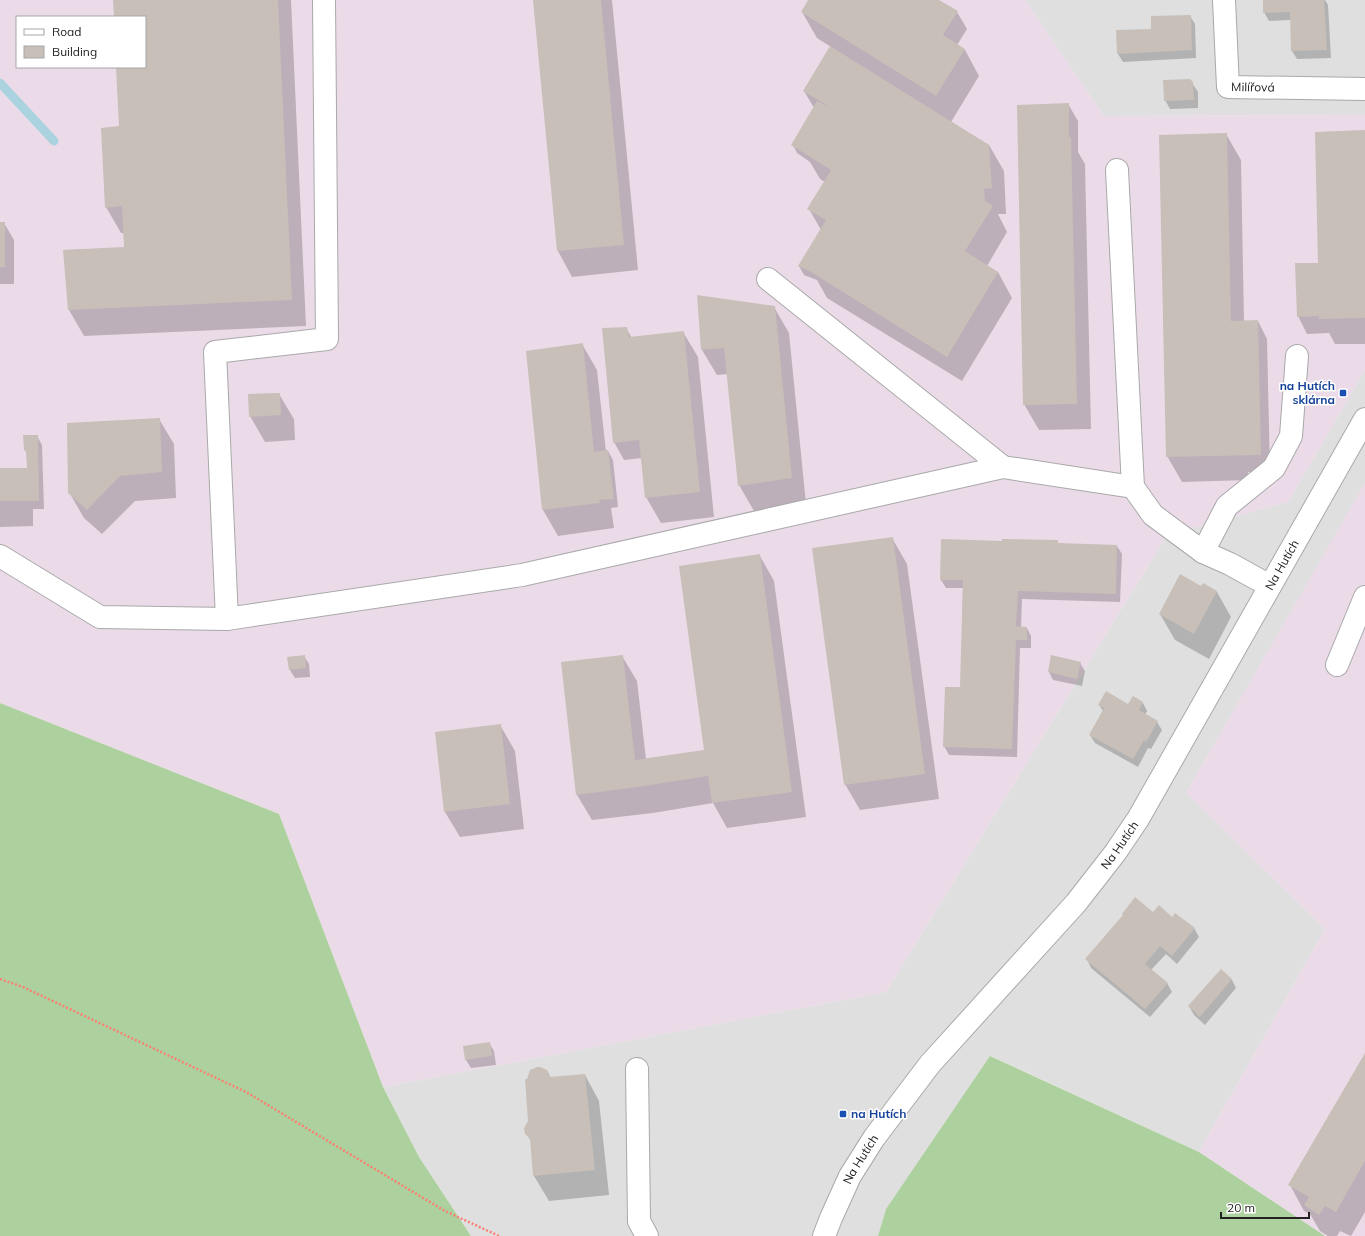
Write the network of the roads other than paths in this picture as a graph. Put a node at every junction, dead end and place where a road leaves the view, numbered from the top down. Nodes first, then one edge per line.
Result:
1 (324, 0) edge
2 (1224, 0) edge
3 (1365, 89) edge
4 (1117, 170) dead end
5 (768, 279) dead end
6 (1297, 356) dead end
7 (1365, 418) edge
8 (1003, 467) junction
9 (1133, 487) junction
10 (1203, 552) junction
11 (0, 556) edge
12 (1270, 586) junction
13 (1365, 597) edge
14 (227, 619) junction
15 (1337, 665) dead end
16 (637, 1069) dead end
17 (648, 1236) edge
18 (824, 1236) edge

1 - 14 street
2 - 3 street, Milířová
4 - 9 street
5 - 8 street
6 - 10 street
7 - 12 street, Na Hutích
8 - 9 street
8 - 14 street
9 - 10 street
10 - 12 street
11 - 14 street
12 - 18 street, Na Hutích
13 - 15 street
16 - 17 street

